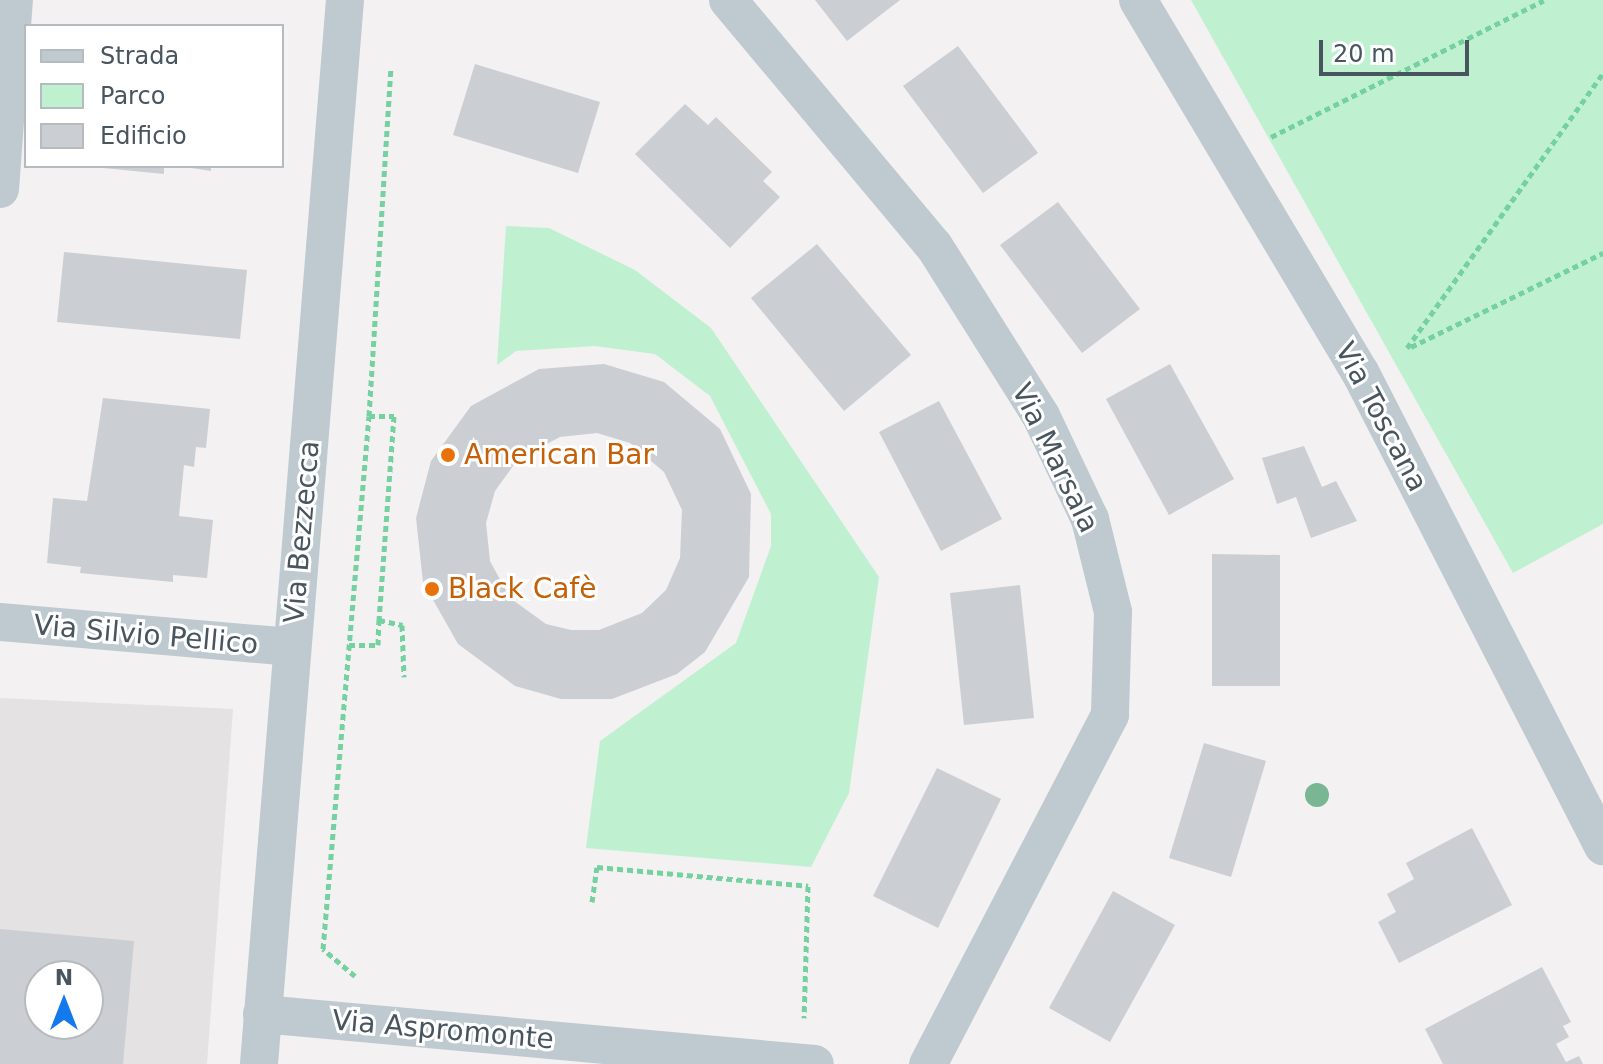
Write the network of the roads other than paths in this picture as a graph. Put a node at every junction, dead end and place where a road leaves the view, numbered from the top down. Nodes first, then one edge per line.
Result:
1 (14, 0) edge
2 (345, 0) edge
3 (728, 0) edge
4 (1138, 0) edge
5 (0, 189) edge
6 (0, 622) edge
7 (292, 647) junction
8 (1603, 846) edge
9 (262, 1014) junction
10 (259, 1064) edge
11 (815, 1064) edge
12 (928, 1064) edge

1 - 5 street
2 - 7 street, Via Bezzecca
3 - 12 street, Via Marsala
4 - 8 street, Via Toscana
6 - 7 street, Via Silvio Pellico
7 - 9 street, Via Bezzecca
9 - 10 street, Via Bezzecca
9 - 11 street, Via Aspromonte

